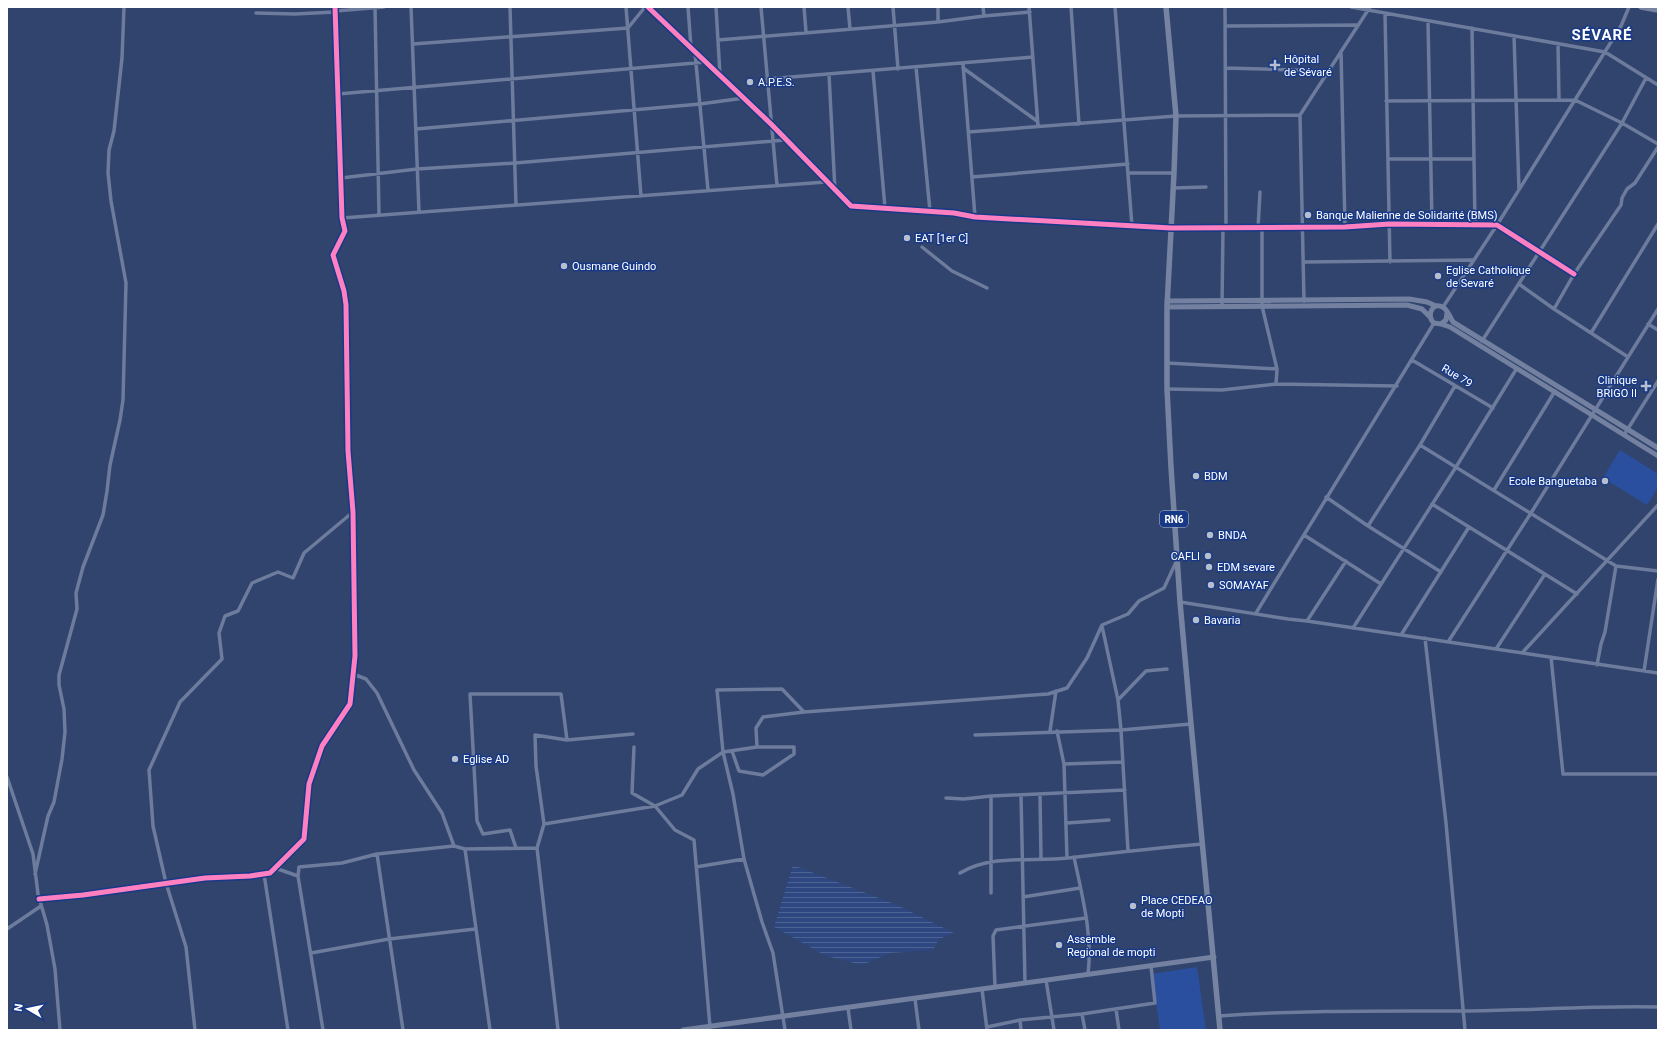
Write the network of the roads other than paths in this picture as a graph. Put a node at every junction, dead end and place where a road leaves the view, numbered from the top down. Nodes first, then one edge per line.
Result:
1 (124, 7) edge
2 (375, 7) edge
3 (384, 7) edge
4 (411, 7) edge
5 (510, 7) edge
6 (626, 7) edge
7 (647, 7) edge
8 (688, 7) edge
9 (716, 7) edge
10 (761, 7) edge
11 (804, 7) edge
12 (848, 7) edge
13 (893, 7) edge
14 (938, 7) edge
15 (983, 7) edge
16 (1029, 7) edge
17 (1071, 7) edge
18 (1115, 7) edge
19 (1166, 7) edge
20 (1225, 7) edge
21 (1351, 7) edge
22 (1629, 7) edge
23 (1641, 7) edge
24 (1369, 8) edge
25 (335, 10) edge
26 (1658, 10) edge
27 (1030, 12) junction
28 (256, 13) dead end
29 (1385, 13) junction
30 (984, 16) junction
31 (1428, 21) junction
32 (938, 22) junction
33 (1357, 25) junction
34 (894, 26) junction
35 (1225, 26) junction
36 (628, 28) junction
37 (1472, 28) junction
38 (850, 29) junction
39 (806, 32) junction
40 (763, 36) junction
41 (1514, 36) junction
42 (510, 37) junction
43 (718, 40) junction
44 (413, 44) junction
45 (1558, 44) junction
46 (691, 48) junction
47 (1341, 51) junction
48 (1605, 52) junction
49 (695, 53) junction
50 (1033, 57) junction
51 (706, 62) junction
52 (696, 63) junction
53 (963, 66) junction
54 (916, 68) junction
55 (1225, 68) junction
56 (631, 69) junction
57 (898, 69) junction
58 (873, 71) junction
59 (1328, 71) junction
60 (720, 74) junction
61 (829, 74) junction
62 (1646, 78) junction
63 (512, 79) junction
64 (767, 79) junction
65 (1658, 85) edge
66 (414, 87) junction
67 (376, 90) junction
68 (338, 94) junction
69 (744, 98) junction
70 (1473, 100) junction
71 (1516, 100) junction
72 (1559, 100) junction
73 (1575, 100) junction
74 (1386, 101) junction
75 (1429, 101) junction
76 (700, 104) junction
77 (634, 110) junction
78 (1300, 115) junction
79 (1176, 116) junction
80 (1225, 116) junction
81 (1124, 119) junction
82 (514, 120) junction
83 (1037, 121) junction
84 (1622, 123) junction
85 (771, 124) junction
86 (1079, 124) junction
87 (1038, 126) junction
88 (416, 129) junction
89 (968, 132) junction
90 (785, 140) junction
91 (773, 141) junction
92 (1658, 146) edge
93 (704, 147) junction
94 (638, 151) junction
95 (1474, 158) junction
96 (1388, 159) junction
97 (1430, 159) junction
98 (515, 163) junction
99 (1128, 164) junction
100 (417, 169) junction
101 (377, 173) junction
102 (1128, 173) junction
103 (1174, 173) junction
104 (972, 177) junction
105 (341, 178) junction
106 (826, 182) junction
107 (776, 185) junction
108 (1206, 186) dead end
109 (1174, 188) junction
110 (708, 190) junction
111 (1519, 190) junction
112 (835, 191) junction
113 (1260, 192) dead end
114 (641, 196) junction
115 (516, 205) junction
116 (884, 208) junction
117 (930, 211) junction
118 (419, 212) junction
119 (379, 215) junction
120 (975, 217) junction
121 (342, 218) junction
122 (1389, 224) junction
123 (1432, 224) junction
124 (1658, 224) edge
125 (1475, 225) junction
126 (1497, 225) junction
127 (1132, 226) junction
128 (1304, 227) junction
129 (1344, 227) junction
130 (1171, 228) junction
131 (1224, 228) junction
132 (1260, 228) junction
133 (1656, 230) edge
134 (922, 247) dead end
135 (1539, 252) junction
136 (1473, 260) junction
137 (1304, 262) junction
138 (1390, 262) junction
139 (1574, 274) junction
140 (1519, 284) junction
141 (987, 288) dead end
142 (1222, 303) junction
143 (1262, 303) junction
144 (1304, 303) junction
145 (1167, 304) junction
146 (1436, 306) junction
147 (1443, 307) junction
148 (1658, 309) edge
149 (1554, 310) junction
150 (1447, 313) junction
151 (1430, 317) junction
152 (1434, 323) junction
153 (1441, 324) junction
154 (1648, 324) junction
155 (1658, 330) edge
156 (1591, 333) junction
157 (1481, 343) junction
158 (1628, 356) junction
159 (1412, 360) junction
160 (1167, 363) junction
161 (1520, 364) junction
162 (1276, 369) junction
163 (1516, 369) junction
164 (1658, 381) edge
165 (1276, 384) junction
166 (1397, 386) junction
167 (1455, 386) junction
168 (1558, 387) junction
169 (1167, 389) junction
170 (1554, 392) junction
171 (1493, 408) junction
172 (1595, 410) junction
173 (1592, 415) junction
174 (1628, 429) junction
175 (1624, 435) junction
176 (1420, 445) junction
177 (1658, 448) edge
178 (1657, 454) edge
179 (1456, 467) junction
180 (1494, 490) junction
181 (1326, 497) junction
182 (1432, 504) junction
183 (1658, 505) edge
184 (353, 512) junction
185 (1531, 513) junction
186 (1368, 526) junction
187 (1469, 527) junction
188 (1304, 535) junction
189 (1404, 549) junction
190 (1507, 550) junction
191 (1177, 559) junction
192 (1346, 561) junction
193 (1608, 561) junction
194 (1616, 566) junction
195 (1658, 571) edge
196 (1441, 572) junction
197 (1545, 574) junction
198 (1658, 579) edge
199 (1381, 584) junction
200 (1577, 594) junction
201 (1180, 602) junction
202 (1256, 613) junction
203 (1307, 621) junction
204 (1102, 625) junction
205 (1353, 628) junction
206 (1401, 635) junction
207 (1425, 638) junction
208 (1448, 642) junction
209 (1496, 649) junction
210 (1522, 653) junction
211 (1550, 657) junction
212 (1597, 665) junction
213 (1167, 669) dead end
214 (1644, 671) junction
215 (1658, 673) edge
216 (353, 674) junction
217 (1056, 691) junction
218 (1118, 700) junction
219 (804, 712) junction
220 (1191, 724) junction
221 (1121, 730) junction
222 (1057, 731) junction
223 (1050, 732) junction
224 (633, 734) dead end
225 (975, 735) dead end
226 (567, 740) junction
227 (757, 746) junction
228 (634, 747) dead end
229 (732, 751) junction
230 (723, 752) junction
231 (1123, 762) junction
232 (1064, 764) junction
233 (1658, 774) edge
234 (7, 777) edge
235 (1125, 790) junction
236 (1065, 794) junction
237 (1021, 795) junction
238 (1040, 795) junction
239 (990, 796) junction
240 (946, 798) dead end
241 (655, 806) junction
242 (1109, 820) dead end
243 (1067, 823) junction
244 (544, 824) junction
245 (1202, 844) junction
246 (454, 846) junction
247 (516, 848) junction
248 (537, 848) junction
249 (465, 849) junction
250 (1128, 851) junction
251 (377, 854) junction
252 (1074, 857) junction
253 (1067, 858) junction
254 (744, 859) junction
255 (1041, 859) junction
256 (1022, 860) junction
257 (991, 863) junction
258 (696, 867) junction
259 (275, 868) junction
260 (960, 873) dead end
261 (35, 874) junction
262 (264, 874) junction
263 (298, 876) junction
264 (166, 883) junction
265 (1080, 888) junction
266 (991, 893) dead end
267 (1023, 897) junction
268 (39, 899) junction
269 (41, 906) junction
270 (1086, 918) junction
271 (1023, 926) junction
272 (7, 929) edge
273 (475, 929) junction
274 (389, 939) junction
275 (311, 953) junction
276 (1214, 957) junction
277 (1151, 966) junction
278 (1088, 974) junction
279 (1046, 980) junction
280 (1025, 983) junction
281 (995, 987) junction
282 (982, 989) junction
283 (915, 999) junction
284 (1658, 1007) edge
285 (848, 1008) junction
286 (1116, 1009) junction
287 (1463, 1011) junction
288 (1082, 1014) junction
289 (1219, 1016) junction
290 (783, 1017) junction
291 (1052, 1017) junction
292 (1020, 1020) junction
293 (710, 1027) junction
294 (718, 1028) edge
295 (987, 1028) edge
296 (60, 1030) edge
297 (195, 1030) edge
298 (288, 1030) edge
299 (323, 1030) edge
300 (403, 1030) edge
301 (490, 1030) edge
302 (558, 1030) edge
303 (683, 1030) edge
304 (785, 1030) edge
305 (851, 1030) edge
306 (919, 1030) edge
307 (1021, 1030) edge
308 (1054, 1030) edge
309 (1085, 1030) edge
310 (1119, 1030) edge
311 (1220, 1030) edge
312 (1465, 1030) edge

1 - 261 street
2 - 3 street
2 - 25 street
2 - 67 street
4 - 44 street
5 - 42 street
6 - 36 street
7 - 36 street
7 - 46 street
8 - 46 street
9 - 43 street
10 - 40 street
11 - 39 street
12 - 38 street
13 - 34 street
14 - 32 street
15 - 30 street
16 - 27 street
17 - 86 street
18 - 81 street
19 - 79 main road, RN6
20 - 35 street
21 - 24 street
22 - 48 street
23 - 26 main road
24 - 29 street
24 - 33 street
25 - 28 street
25 - 68 street
27 - 30 street
27 - 50 street
29 - 31 street
29 - 74 street
30 - 32 street
31 - 37 street
31 - 75 street
32 - 34 street
33 - 35 street
33 - 47 street
34 - 38 street
34 - 57 street
35 - 55 street
36 - 42 street
36 - 56 street
37 - 41 street
37 - 70 street
38 - 39 street
39 - 40 street
40 - 43 street
40 - 64 street
41 - 45 street
41 - 71 street
42 - 44 street
42 - 63 street
43 - 60 street
44 - 66 street
45 - 48 street
45 - 72 street
46 - 49 street
47 - 59 street
47 - 129 street
48 - 62 street
48 - 73 street
49 - 51 street
49 - 52 street
50 - 53 street
50 - 83 street
51 - 52 street
51 - 60 street
52 - 56 street
52 - 76 street
53 - 54 street
53 - 83 street
53 - 89 street
54 - 57 street
54 - 117 street
55 - 59 street
55 - 80 street
56 - 63 street
56 - 77 street
57 - 58 street
58 - 61 street
58 - 116 street
59 - 78 street
60 - 69 street
61 - 64 street
61 - 112 street
62 - 65 street
62 - 84 street
63 - 66 street
63 - 82 street
64 - 85 street
66 - 67 street
66 - 88 street
67 - 68 street
67 - 101 street
68 - 105 street
69 - 76 street
69 - 85 street
70 - 71 street
70 - 75 street
70 - 95 street
71 - 72 street
71 - 111 street
72 - 73 street
73 - 84 street
73 - 111 street
74 - 75 street
74 - 96 street
75 - 97 street
76 - 77 street
76 - 93 street
77 - 82 street
77 - 94 street
78 - 80 street
78 - 128 street
79 - 80 street
79 - 81 street
79 - 103 main road, RN6
80 - 131 street
81 - 86 street
81 - 99 street
82 - 88 street
82 - 98 street
83 - 87 street
84 - 92 street
84 - 135 street
85 - 90 street
85 - 91 street
86 - 87 street
87 - 89 street
88 - 100 street
89 - 104 street
90 - 91 street
90 - 106 street
91 - 93 street
91 - 107 street
92 - 139 street
93 - 94 street
93 - 110 street
94 - 98 street
94 - 114 street
95 - 97 street
95 - 125 street
96 - 97 street
96 - 122 street
97 - 123 street
98 - 100 street
98 - 115 street
99 - 102 street
99 - 104 street
100 - 101 street
100 - 118 street
101 - 105 street
101 - 119 street
102 - 103 street
102 - 127 street
103 - 109 main road, RN6
104 - 120 street
105 - 121 street
106 - 107 street
106 - 112 street
107 - 110 street
108 - 109 street
109 - 130 main road, RN6
110 - 114 street
111 - 126 street
112 - 116 street
113 - 132 street
114 - 115 street
115 - 118 street
116 - 117 street
117 - 120 street
118 - 119 street
119 - 121 street
120 - 127 street
121 - 184 street
122 - 123 street
122 - 129 street
122 - 138 street
123 - 125 street
124 - 133 street
125 - 126 street
126 - 135 street
126 - 136 street
127 - 130 street
128 - 129 street
128 - 132 street
128 - 137 street
130 - 131 street
130 - 145 main road, RN6
131 - 132 street
131 - 142 street
132 - 143 street
133 - 156 street
134 - 141 street
135 - 139 street
135 - 140 street
136 - 138 street
136 - 147 street
137 - 138 street
137 - 144 street
139 - 149 street
140 - 149 street
140 - 157 street
142 - 143 street
142 - 145 street
143 - 144 street
143 - 162 street
144 - 146 street
144 - 151 street
145 - 160 main road, RN6
146 - 147 street
146 - 151 street
147 - 150 street
148 - 154 street
149 - 156 street
150 - 153 street
150 - 157 street
151 - 152 street
152 - 153 street
152 - 159 street
153 - 157 street
154 - 155 street
154 - 158 street
156 - 158 street
157 - 161 street
157 - 163 street
158 - 172 street
159 - 166 street
159 - 167 street, Rue 79
160 - 162 street
160 - 169 main road, RN6
161 - 163 street
161 - 168 street
162 - 165 street
163 - 170 street
163 - 171 street
164 - 174 street
165 - 166 street
165 - 169 street
166 - 181 street
167 - 171 street, Rue 79
167 - 176 street
168 - 170 street
168 - 172 street
169 - 191 main road, RN6
170 - 173 street
170 - 180 street
171 - 179 street
172 - 173 street
172 - 174 street
173 - 175 street
173 - 185 street
174 - 175 street
174 - 177 street
175 - 178 street
176 - 179 street
176 - 186 street
179 - 180 street
179 - 182 street
180 - 185 street
181 - 186 street
181 - 188 street
182 - 187 street
182 - 189 street
183 - 193 street
184 - 216 street
184 - 264 street
185 - 190 street
185 - 193 street
186 - 189 street
187 - 190 street
187 - 196 street
188 - 192 street
188 - 202 street
189 - 196 street
189 - 199 street
190 - 197 street
190 - 208 street
191 - 201 main road, RN6
191 - 204 street
192 - 199 street
192 - 203 street
193 - 194 street
193 - 200 street
194 - 195 street
194 - 212 street
196 - 206 street
197 - 200 street
197 - 209 street
198 - 214 street
199 - 205 street
200 - 210 street
201 - 202 street
201 - 220 main road, RN6
202 - 203 street
203 - 205 street
204 - 217 street
204 - 218 street
205 - 206 street
206 - 207 street
207 - 208 street
207 - 287 street
208 - 209 street
209 - 210 street
210 - 211 street
211 - 212 street
211 - 233 street
212 - 214 street
213 - 218 street
214 - 215 street
216 - 246 street
216 - 259 street
217 - 219 street
217 - 223 street
218 - 221 street
219 - 227 street
219 - 230 street
220 - 221 street
220 - 245 main road, RN6
221 - 222 street
221 - 231 street
222 - 223 street
222 - 232 street
223 - 225 street
224 - 226 street
226 - 244 street
226 - 247 street
227 - 229 street
227 - 229 street
228 - 241 street
229 - 230 street
230 - 241 street
230 - 254 street
231 - 232 street
231 - 235 street
232 - 236 street
234 - 261 street
235 - 236 street
235 - 250 street
236 - 238 street
236 - 243 street
237 - 238 street
237 - 239 street
237 - 256 street
238 - 255 street
239 - 240 street
239 - 257 street
241 - 244 street
241 - 258 street
242 - 243 street
243 - 253 street
244 - 248 street
245 - 250 street
245 - 276 main road, RN6
246 - 249 street
246 - 251 street
247 - 248 street
247 - 249 street
248 - 302 street
249 - 273 street
250 - 252 street
251 - 263 street
251 - 274 street
252 - 253 street
252 - 265 street
253 - 255 street
254 - 258 street
254 - 290 street
255 - 256 street
256 - 257 street
256 - 267 street
257 - 260 street
257 - 266 street
258 - 293 street
259 - 262 street
259 - 263 street
261 - 268 street
262 - 264 street
262 - 298 street
263 - 275 street
264 - 268 street
264 - 297 street
265 - 267 street
265 - 270 street
267 - 271 street
268 - 269 street
269 - 272 street
269 - 296 street
270 - 271 street
270 - 278 street
271 - 280 street
271 - 281 street
273 - 274 street
273 - 301 street
274 - 275 street
274 - 300 street
275 - 299 street
276 - 277 street
276 - 289 main road, RN6
277 - 278 street
277 - 286 street
278 - 279 street
279 - 280 street
279 - 291 street
280 - 281 street
281 - 282 street
282 - 283 street
282 - 295 street
283 - 285 street
283 - 306 street
284 - 287 street
285 - 290 street
285 - 305 street
286 - 288 street
286 - 310 street
287 - 289 street
287 - 312 street
288 - 291 street
288 - 309 street
289 - 311 main road, RN6
290 - 294 street
290 - 304 street
291 - 292 street
291 - 308 street
292 - 295 street
292 - 307 street
293 - 294 street
293 - 303 street

